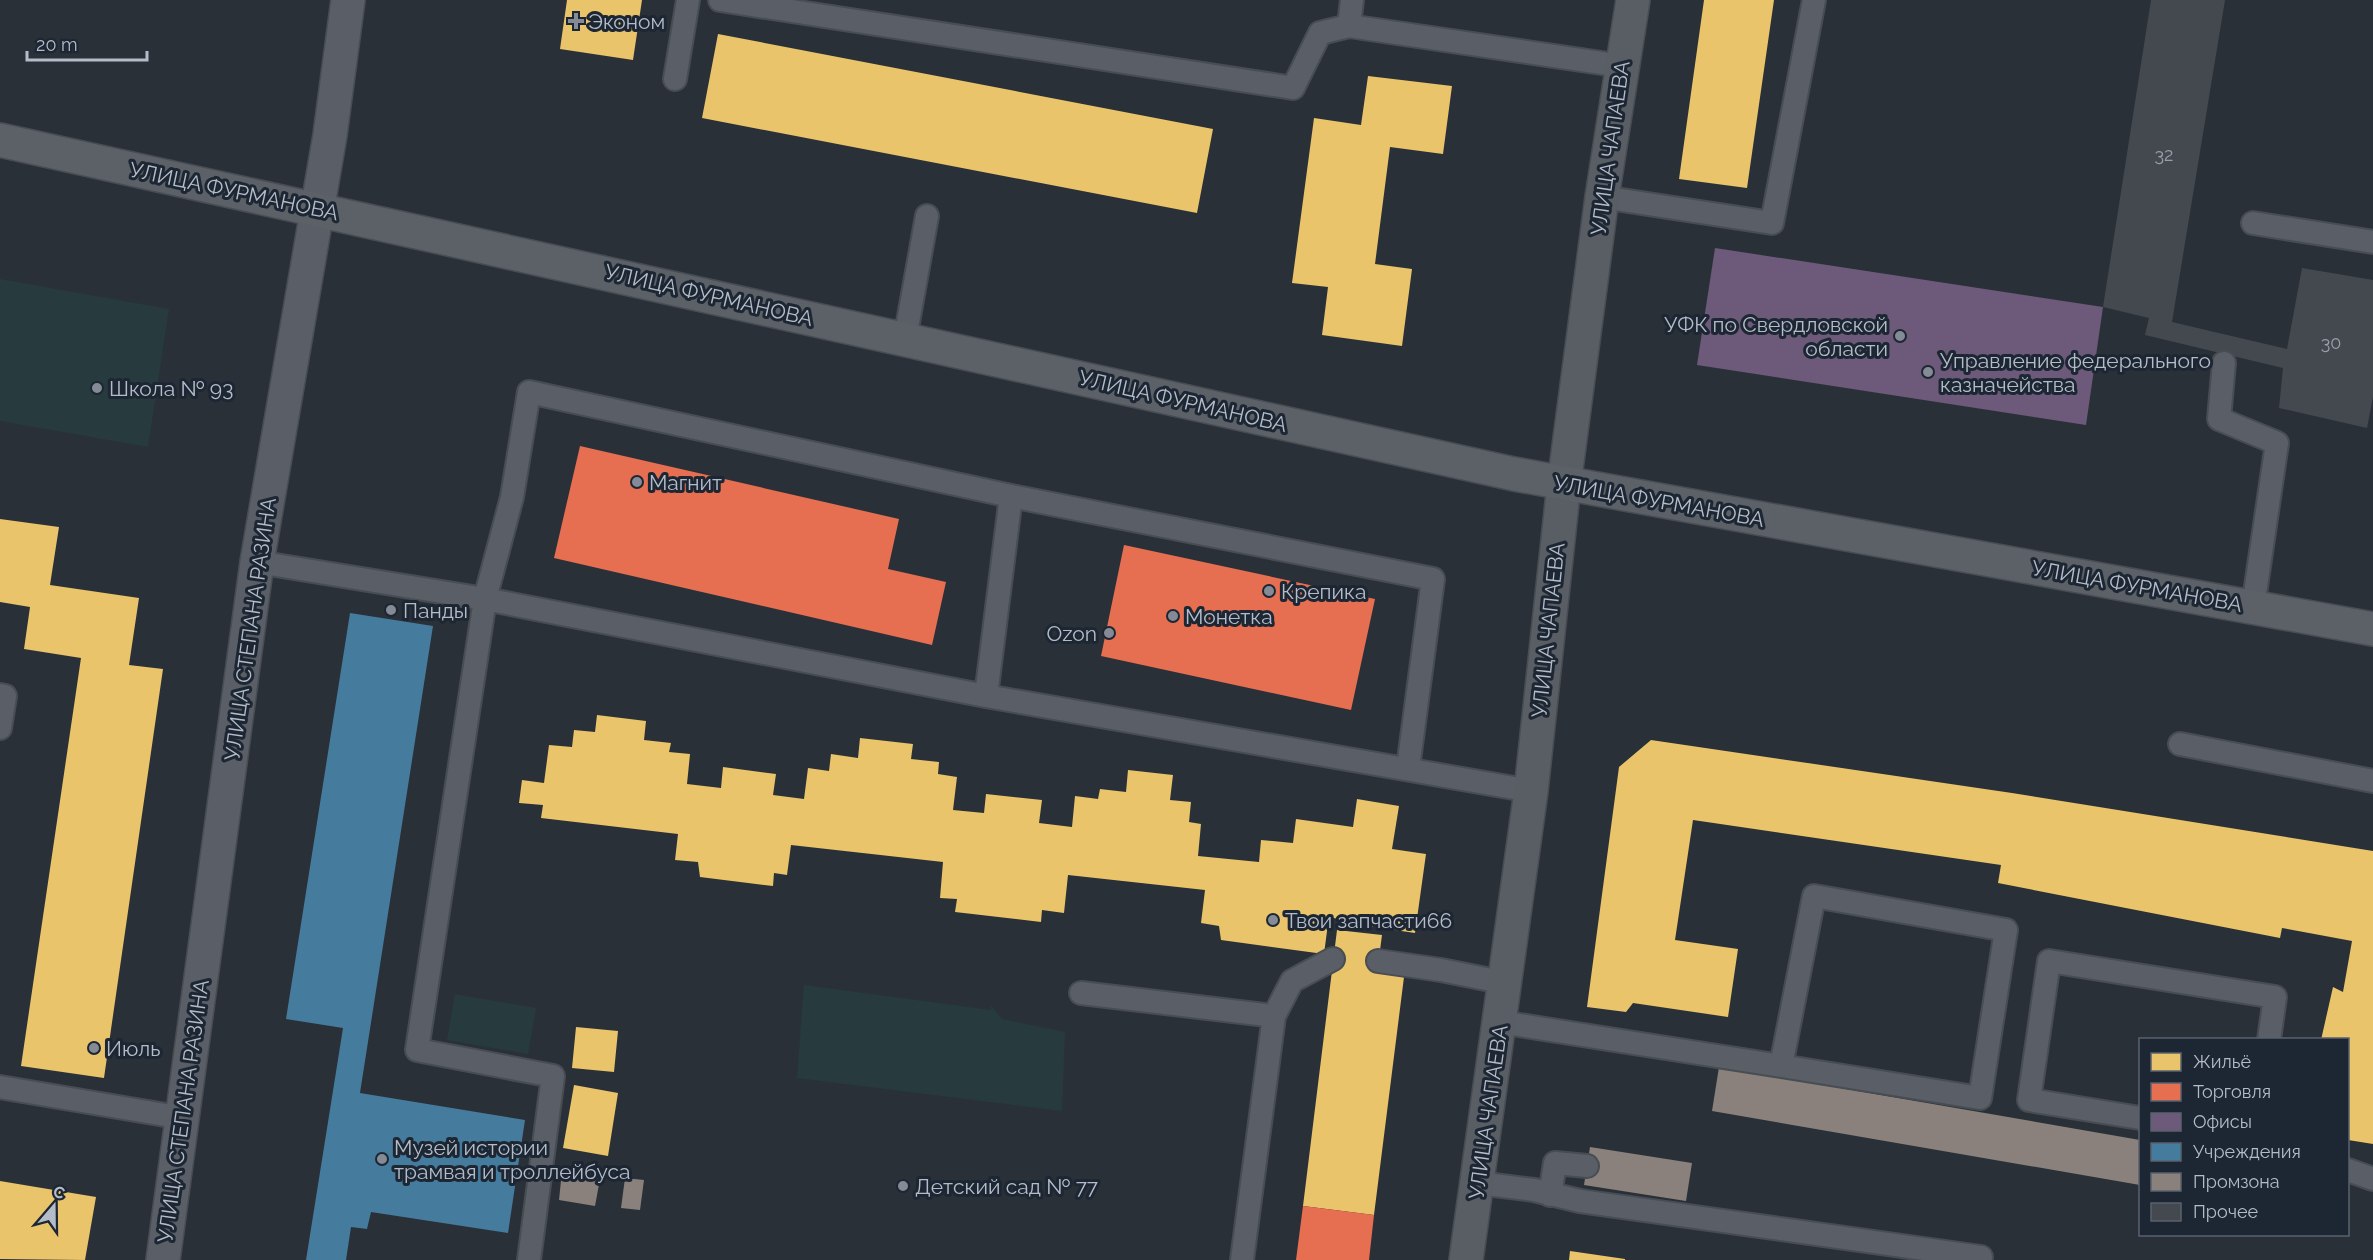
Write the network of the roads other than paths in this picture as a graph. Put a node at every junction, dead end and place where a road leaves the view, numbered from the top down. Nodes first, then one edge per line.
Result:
1 (348, 0) edge
2 (688, 0) edge
3 (720, 0) edge
4 (1352, 0) edge
5 (1633, 0) edge
6 (1814, 0) edge
7 (1349, 26) junction
8 (1622, 66) junction
9 (675, 79) dead end
10 (0, 140) edge
11 (1602, 197) junction
12 (318, 209) junction
13 (927, 216) dead end
14 (2253, 223) dead end
15 (2373, 243) edge
16 (905, 339) junction
17 (2224, 363) dead end
18 (1564, 484) junction
19 (1011, 496) junction
20 (257, 561) junction
21 (485, 599) junction
22 (2253, 607) junction
23 (2373, 629) edge
24 (0, 695) edge
25 (986, 696) junction
26 (0, 728) edge
27 (2180, 744) dead end
28 (1408, 768) junction
29 (2373, 781) edge
30 (1531, 791) junction
31 (1333, 959) dead end
32 (1378, 961) dead end
33 (1506, 983) junction
34 (1081, 993) dead end
35 (1274, 1016) junction
36 (1500, 1022) junction
37 (2269, 1038) edge
38 (1781, 1066) junction
39 (0, 1087) edge
40 (183, 1118) junction
41 (2139, 1118) edge
42 (1587, 1166) dead end
43 (2349, 1170) edge
44 (2373, 1179) edge
45 (1478, 1183) junction
46 (1550, 1195) junction
47 (1981, 1257) dead end
48 (163, 1260) edge
49 (529, 1260) edge
50 (1242, 1260) edge
51 (1467, 1260) edge

1 - 12 street, УЛИЦА СТЕПАНА РАЗИНА
2 - 9 lane
3 - 7 lane
4 - 7 lane
5 - 8 main road, УЛИЦА ЧАПАЕВА
6 - 11 lane
7 - 8 lane
8 - 11 main road, УЛИЦА ЧАПАЕВА
10 - 12 main road, УЛИЦА ФУРМАНОВА
11 - 18 main road, УЛИЦА ЧАПАЕВА
12 - 16 main road, УЛИЦА ФУРМАНОВА
12 - 20 street, УЛИЦА СТЕПАНА РАЗИНА
13 - 16 lane
14 - 15 lane
16 - 18 main road, УЛИЦА ФУРМАНОВА
17 - 22 lane
18 - 22 main road, УЛИЦА ФУРМАНОВА
18 - 30 main road, УЛИЦА ЧАПАЕВА
19 - 21 lane
19 - 25 lane
19 - 28 lane
20 - 21 lane
20 - 40 street, УЛИЦА СТЕПАНА РАЗИНА
21 - 25 lane
21 - 49 lane
22 - 23 main road, УЛИЦА ФУРМАНОВА
24 - 26 lane
25 - 28 lane
27 - 29 lane
28 - 30 lane
30 - 33 main road, УЛИЦА ЧАПАЕВА
31 - 35 lane
32 - 33 lane
33 - 36 main road, УЛИЦА ЧАПАЕВА
34 - 35 lane
35 - 50 lane
36 - 38 lane
36 - 45 main road, УЛИЦА ЧАПАЕВА
37 - 41 lane
38 - 38 lane
39 - 40 lane
40 - 48 street, УЛИЦА СТЕПАНА РАЗИНА
42 - 46 lane
43 - 44 lane
45 - 46 lane
45 - 51 main road, УЛИЦА ЧАПАЕВА
46 - 47 lane

